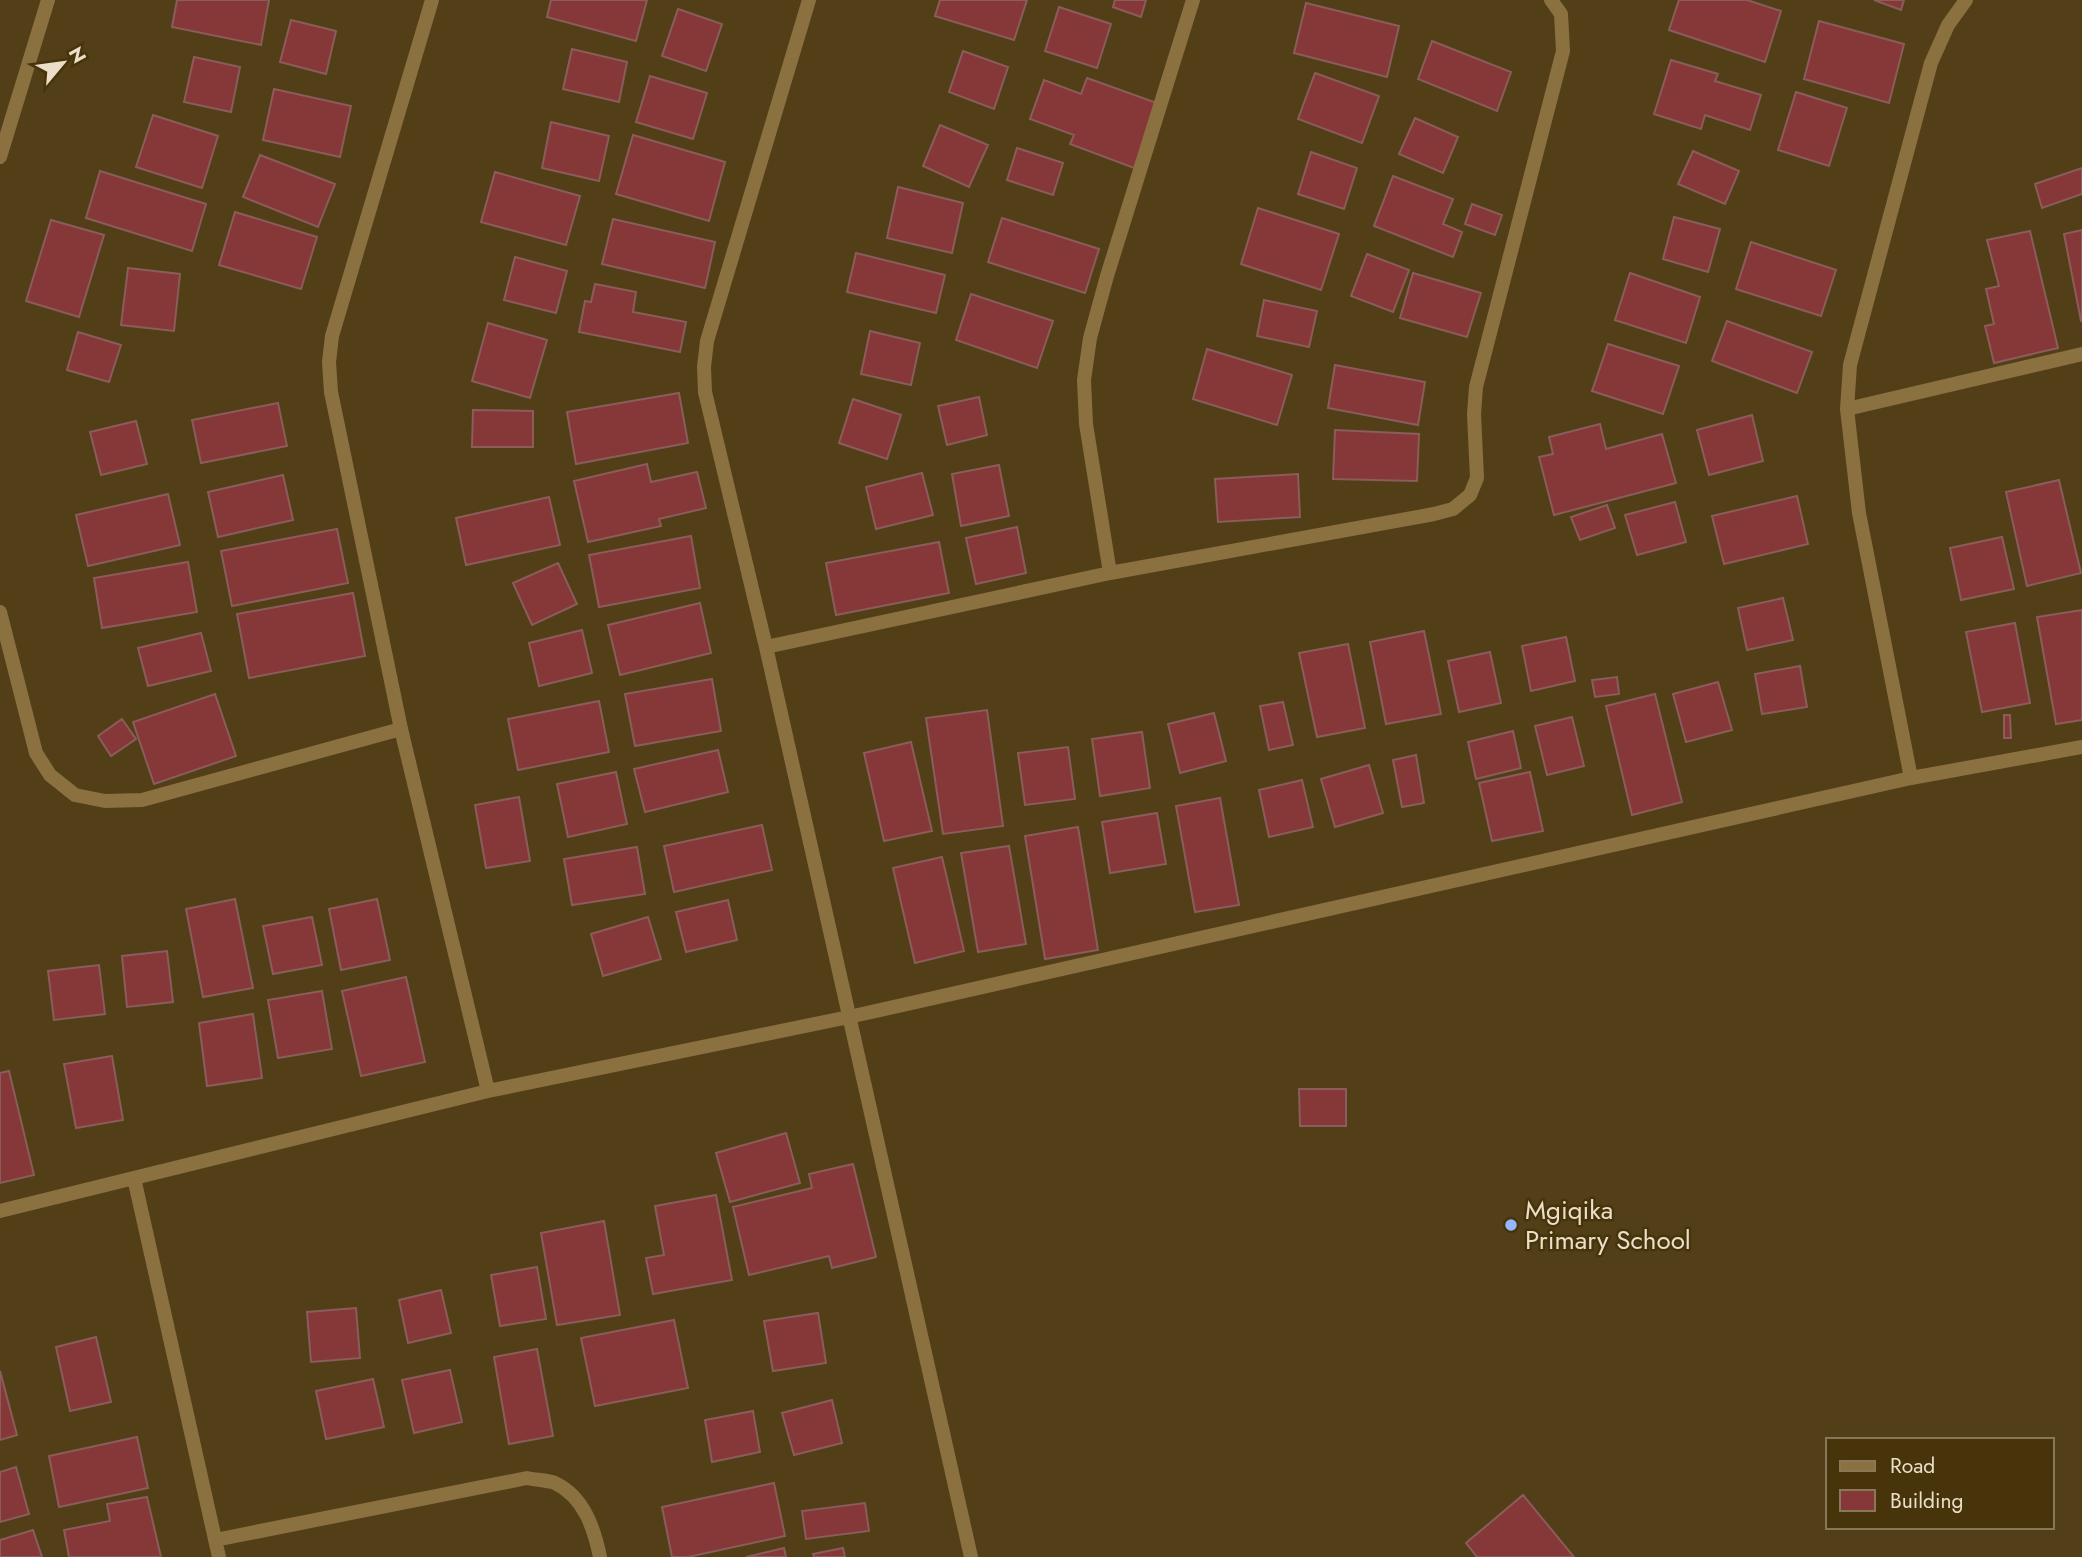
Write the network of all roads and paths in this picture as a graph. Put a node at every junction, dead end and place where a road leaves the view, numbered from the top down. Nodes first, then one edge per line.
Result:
1 (48, 0) edge
2 (432, 0) edge
3 (809, 0) edge
4 (1193, 0) edge
5 (1551, 0) edge
6 (1966, 0) edge
7 (0, 157) edge
8 (2082, 354) edge
9 (1847, 409) junction
10 (1110, 573) junction
11 (0, 612) edge
12 (766, 647) junction
13 (401, 729) junction
14 (2082, 747) edge
15 (1911, 778) junction
16 (849, 1017) junction
17 (488, 1091) junction
18 (134, 1178) junction
19 (0, 1211) edge
20 (215, 1540) junction
21 (219, 1557) edge
22 (600, 1557) edge
23 (971, 1557) edge

1 - 7 street
2 - 13 street
3 - 12 street
4 - 10 street
5 - 10 street
6 - 9 street
8 - 9 street
9 - 15 street
10 - 12 street
11 - 13 street
12 - 16 street
13 - 17 street
14 - 15 street
15 - 16 street
16 - 17 street
16 - 23 street
17 - 18 street
18 - 19 street
18 - 20 street
20 - 21 street
20 - 22 street

